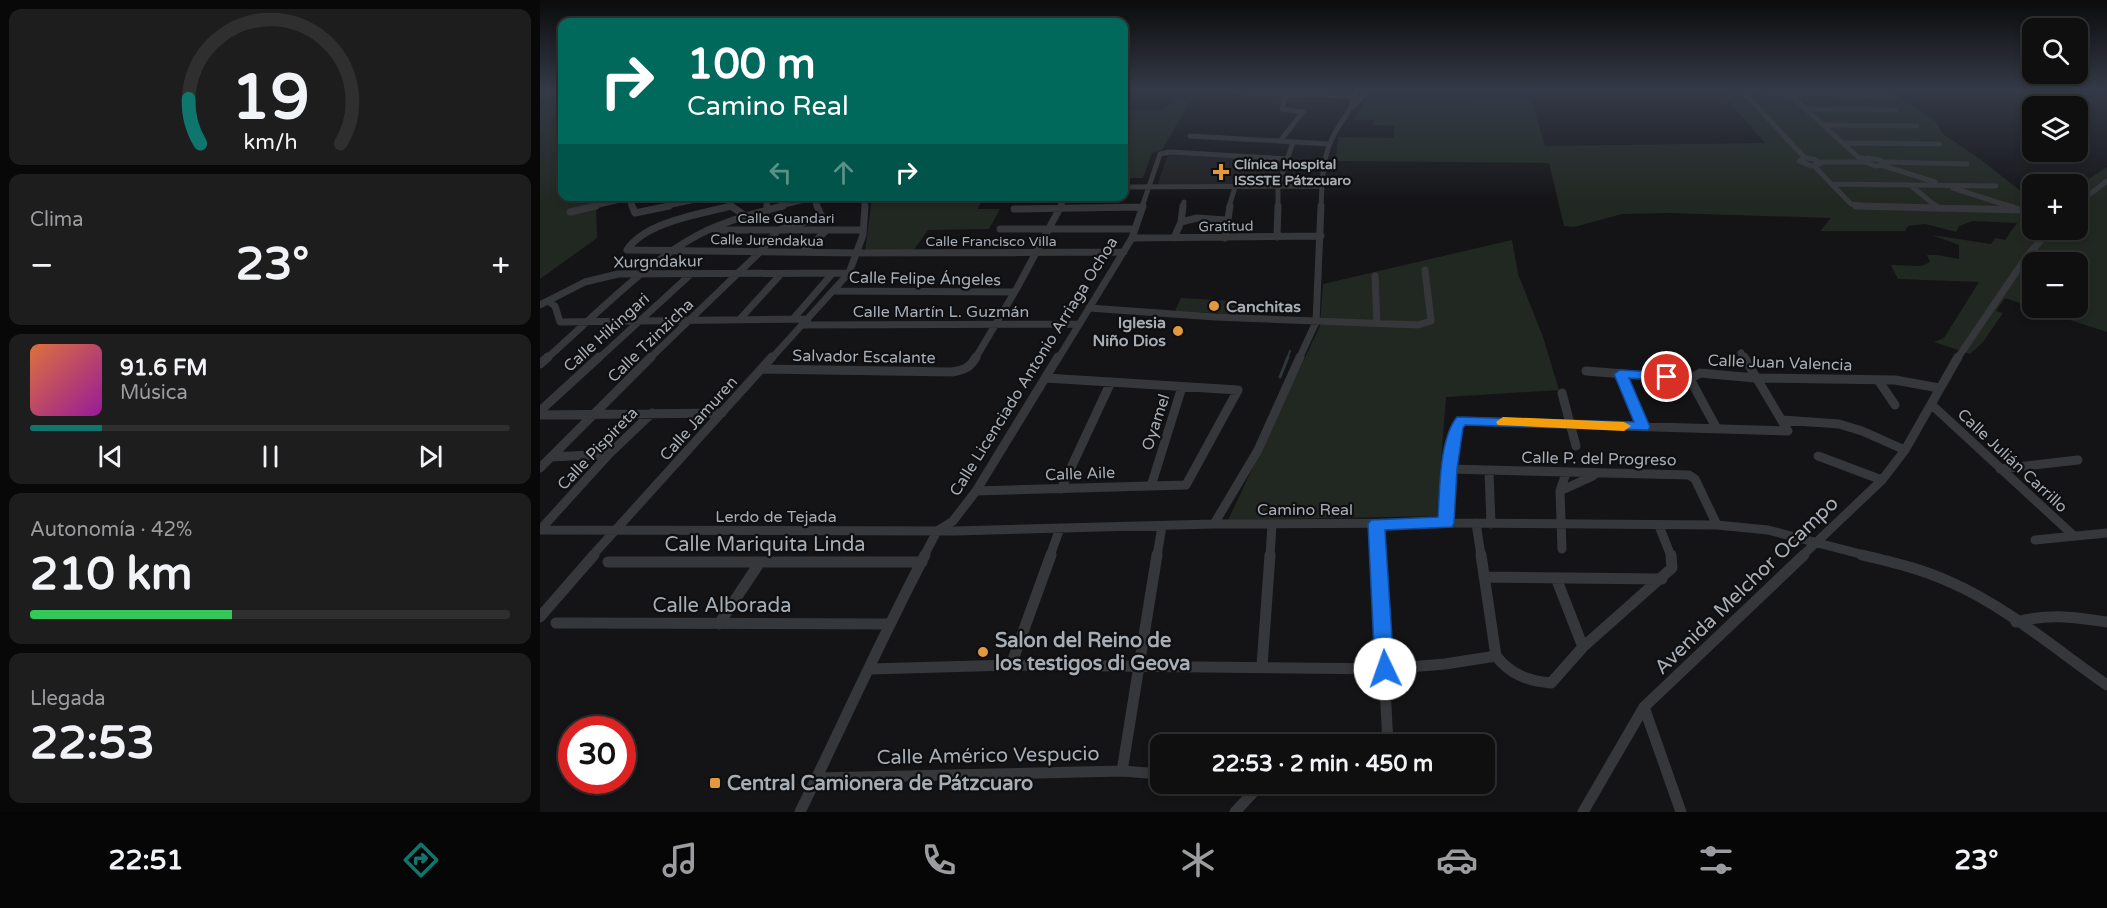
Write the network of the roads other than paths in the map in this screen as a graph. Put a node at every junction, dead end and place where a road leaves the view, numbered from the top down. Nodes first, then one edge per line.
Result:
1 (1290, 128) edge
2 (1338, 128) edge
3 (1777, 128) edge
4 (1827, 128) edge
5 (1190, 136) dead end
6 (1280, 141) junction
7 (1293, 142) junction
8 (1843, 143) junction
9 (1329, 144) junction
10 (1940, 144) dead end
11 (1288, 159) junction
12 (1864, 160) junction
13 (1816, 164) junction
14 (1884, 164) junction
15 (1967, 164) dead end
16 (2107, 181) edge
17 (1831, 184) junction
18 (1910, 185) junction
19 (1943, 185) junction
20 (1322, 186) junction
21 (1996, 186) dead end
22 (1128, 187) edge
23 (1150, 187) junction
24 (1235, 187) junction
25 (1278, 187) junction
26 (2088, 196) edge
27 (618, 201) edge
28 (629, 201) edge
29 (692, 201) edge
30 (765, 201) edge
31 (801, 201) edge
32 (816, 201) edge
33 (864, 201) edge
34 (1063, 201) edge
35 (1184, 202) dead end
36 (1142, 207) junction
37 (1939, 208) junction
38 (2011, 208) junction
39 (1014, 209) dead end
40 (1059, 209) junction
41 (769, 210) junction
42 (2022, 210) edge
43 (570, 212) dead end
44 (2022, 212) edge
45 (747, 217) junction
46 (822, 217) junction
47 (1226, 220) junction
48 (1181, 222) junction
49 (1000, 229) dead end
50 (1135, 229) junction
51 (710, 230) junction
52 (778, 230) junction
53 (818, 230) junction
54 (827, 230) junction
55 (863, 230) junction
56 (1049, 231) junction
57 (1321, 236) junction
58 (1277, 237) junction
59 (1132, 238) junction
60 (1174, 238) junction
61 (1225, 238) junction
62 (2041, 240) edge
63 (676, 250) junction
64 (760, 252) junction
65 (803, 252) junction
66 (1124, 252) junction
67 (858, 253) junction
68 (1035, 254) junction
69 (1425, 270) dead end
70 (849, 273) junction
71 (645, 274) junction
72 (691, 274) junction
73 (737, 274) junction
74 (781, 274) junction
75 (831, 274) junction
76 (1375, 276) dead end
77 (837, 288) junction
78 (1016, 290) junction
79 (551, 303) junction
80 (540, 305) edge
81 (1089, 308) junction
82 (793, 319) junction
83 (739, 320) junction
84 (689, 321) junction
85 (1316, 321) junction
86 (588, 323) junction
87 (635, 323) junction
88 (1377, 323) junction
89 (1078, 324) junction
90 (803, 325) junction
91 (993, 328) junction
92 (1741, 353) dead end
93 (540, 364) edge
94 (762, 369) junction
95 (1586, 371) dead end
96 (1620, 374) junction
97 (1047, 378) junction
98 (1755, 378) junction
99 (1690, 379) junction
100 (1878, 380) junction
101 (1111, 382) junction
102 (1182, 387) junction
103 (1939, 388) junction
104 (1562, 393) dead end
105 (1895, 405) dead end
106 (1932, 405) junction
107 (540, 413) edge
108 (652, 413) junction
109 (722, 413) junction
110 (592, 414) junction
111 (1782, 420) junction
112 (1570, 424) junction
113 (1643, 427) junction
114 (1717, 429) junction
115 (1576, 446) dead end
116 (1905, 450) junction
117 (609, 454) junction
118 (1818, 456) dead end
119 (552, 457) junction
120 (2078, 460) dead end
121 (540, 468) edge
122 (1449, 469) junction
123 (2000, 469) junction
124 (1489, 471) junction
125 (1566, 473) junction
126 (1602, 473) junction
127 (1882, 480) junction
128 (1186, 485) joint
129 (1151, 486) junction
130 (1061, 489) junction
131 (976, 491) junction
132 (1560, 491) junction
133 (1446, 523) junction
134 (1476, 523) junction
135 (1376, 524) junction
136 (1491, 524) junction
137 (1214, 525) junction
138 (1272, 525) junction
139 (1717, 525) junction
140 (1162, 526) junction
141 (1561, 526) junction
142 (1659, 526) junction
143 (1060, 528) junction
144 (540, 530) edge
145 (614, 531) junction
146 (937, 531) junction
147 (2107, 533) edge
148 (2074, 536) junction
149 (2035, 540) dead end
150 (1815, 543) junction
151 (1562, 549) dead end
152 (922, 561) junction
153 (608, 562) dead end
154 (760, 562) junction
155 (1484, 577) junction
156 (1556, 578) junction
157 (1662, 579) junction
158 (540, 617) edge
159 (2016, 622) junction
160 (2107, 622) edge
161 (556, 623) dead end
162 (719, 624) junction
163 (889, 624) junction
164 (1583, 647) junction
165 (1496, 656) junction
166 (1011, 665) junction
167 (1262, 666) junction
168 (1137, 667) junction
169 (870, 669) junction
170 (1385, 669) junction
171 (2107, 685) edge
172 (1644, 707) junction
173 (1388, 734) edge
174 (1122, 771) junction
175 (1150, 773) edge
176 (816, 778) junction
177 (1252, 794) edge
178 (800, 812) edge
179 (1235, 812) edge
180 (1583, 812) edge
181 (1681, 812) edge

1 - 6 street
2 - 9 street
3 - 13 street
4 - 8 street
5 - 6 street
6 - 7 street
7 - 9 street
7 - 11 street
8 - 10 street
8 - 12 street
9 - 20 street
11 - 23 street, Calle Licenciado Antonio Arriaga Ochoa
11 - 25 street
12 - 13 street
12 - 14 street
13 - 17 street
14 - 15 street
14 - 19 street
16 - 26 street
17 - 18 street
17 - 37 street
18 - 19 street
18 - 37 street
19 - 21 street
19 - 38 street
20 - 25 street
20 - 57 street
22 - 23 street
23 - 24 street
23 - 36 street, Calle Licenciado Antonio Arriaga Ochoa
24 - 25 street
24 - 47 street
25 - 58 street
27 - 43 street
28 - 29 street
30 - 41 street
31 - 41 street
32 - 46 street
33 - 55 street, Calle Jamuren
34 - 40 street
35 - 48 street
36 - 40 street
36 - 50 street, Calle Licenciado Antonio Arriaga Ochoa
37 - 38 street
38 - 42 street
38 - 44 street
39 - 40 street
40 - 56 street
41 - 45 street
45 - 51 street
45 - 63 street, Calle Jurendakua
46 - 52 street
46 - 53 street
47 - 48 street
47 - 61 street
48 - 60 street
49 - 56 street
50 - 56 street
50 - 59 street, Calle Licenciado Antonio Arriaga Ochoa
51 - 52 street, Calle Guandari
51 - 63 street
52 - 53 street, Calle Guandari
52 - 64 street, Calle Tzinzicha
53 - 54 street, Calle Guandari
54 - 55 street, Calle Guandari
54 - 65 street
55 - 67 street, Calle Jamuren
56 - 68 street
57 - 58 street, Gratitud
57 - 85 street
58 - 61 street, Gratitud
59 - 60 street, Gratitud
59 - 66 street, Calle Licenciado Antonio Arriaga Ochoa
60 - 61 street, Gratitud
62 - 103 street, Avenida Melchor Ocampo
63 - 64 street, Calle Jurendakua
63 - 71 street
64 - 65 street, Calle Jurendakua
64 - 73 street, Calle Tzinzicha
65 - 67 street, Calle Jurendakua
66 - 68 street, Calle Francisco Villa
66 - 81 street, Calle Licenciado Antonio Arriaga Ochoa
67 - 68 street, Calle Francisco Villa
67 - 70 street, Calle Jamuren
68 - 78 street
69 - 88 street
70 - 75 street, Xurgndakur
70 - 77 street, Calle Jamuren
71 - 72 street, Xurgndakur
71 - 79 street, Xurgndakur
71 - 86 street
72 - 73 street, Xurgndakur
72 - 87 street, Calle Hikingari
73 - 74 street, Xurgndakur
73 - 84 street, Calle Tzinzicha
74 - 75 street, Xurgndakur
74 - 83 street
75 - 82 street
76 - 88 street
77 - 78 street, Calle Felipe Ángeles
77 - 90 street, Calle Jamuren
78 - 91 street
79 - 80 street
79 - 86 street, Calle Martín L. Guzmán
81 - 85 street
81 - 89 street, Calle Licenciado Antonio Arriaga Ochoa
82 - 83 street, Calle Martín L. Guzmán
82 - 90 street, Calle Martín L. Guzmán
83 - 84 street, Calle Martín L. Guzmán
84 - 87 street, Calle Martín L. Guzmán
84 - 110 street, Calle Tzinzicha
85 - 88 street
85 - 137 street
86 - 87 street, Calle Martín L. Guzmán
86 - 93 street
87 - 107 street, Calle Hikingari
89 - 91 street, Calle Martín L. Guzmán
89 - 97 street, Calle Licenciado Antonio Arriaga Ochoa
90 - 91 street, Calle Martín L. Guzmán
90 - 94 street, Calle Jamuren
91 - 94 street, Salvador Escalante
92 - 98 street
94 - 109 street, Calle Jamuren
95 - 96 street, Calle Juan Valencia
96 - 99 street, Calle Juan Valencia
96 - 113 street
97 - 101 street
97 - 131 street, Calle Licenciado Antonio Arriaga Ochoa
98 - 99 street, Calle Juan Valencia
98 - 100 street, Calle Juan Valencia
98 - 111 street
99 - 114 street
100 - 103 street, Calle Juan Valencia
100 - 105 street
101 - 102 street
101 - 130 street
102 - 128 street, Oyamel
102 - 129 street, Oyamel
103 - 106 street, Avenida Melchor Ocampo
104 - 112 street
106 - 116 street, Avenida Melchor Ocampo
106 - 123 street, Calle Julián Carrillo
107 - 110 street
108 - 109 street
108 - 110 street
108 - 117 street, Calle Pispireta
109 - 145 street, Calle Jamuren
110 - 119 street, Calle Tzinzicha
111 - 114 street
111 - 116 street
112 - 113 street
112 - 115 street
112 - 122 street
113 - 114 street
116 - 127 street, Avenida Melchor Ocampo
117 - 119 street
117 - 144 street, Calle Pispireta
118 - 127 street
119 - 121 street, Calle Tzinzicha
120 - 123 street
122 - 124 street, Calle P. del Progreso
122 - 133 street
123 - 148 street, Calle Julián Carrillo
124 - 125 street, Calle P. del Progreso
124 - 136 street
125 - 126 street, Calle P. del Progreso
125 - 132 street
126 - 132 street
126 - 139 street, Calle P. del Progreso
127 - 150 street, Avenida Melchor Ocampo
128 - 129 street, Calle Aile
129 - 130 street, Calle Aile
130 - 131 street, Calle Aile
131 - 146 street, Calle Licenciado Antonio Arriaga Ochoa
132 - 141 street
133 - 134 street, Camino Real
133 - 135 street, Camino Real
134 - 136 street, Camino Real
134 - 155 street
135 - 138 street, Camino Real
135 - 170 street
136 - 141 street, Camino Real
137 - 138 street, Camino Real
137 - 140 street, Camino Real
138 - 167 street
139 - 142 street, Camino Real
139 - 150 street, Camino Real
140 - 143 street, Camino Real
140 - 168 street
141 - 142 street, Camino Real
141 - 151 street
142 - 157 street
143 - 146 street, Camino Real
143 - 166 street
144 - 145 street, Lerdo de Tejada
145 - 146 street, Lerdo de Tejada
145 - 158 street, Calle Jamuren
146 - 152 street, Calle Licenciado Antonio Arriaga Ochoa
147 - 148 street
148 - 149 street
150 - 159 street, Camino Real
150 - 172 street, Avenida Melchor Ocampo
152 - 154 street, Calle Mariquita Linda
152 - 163 street, Calle Licenciado Antonio Arriaga Ochoa
153 - 154 street, Calle Mariquita Linda
154 - 162 street
155 - 156 street
155 - 165 street
156 - 157 street
156 - 164 street
157 - 164 street
159 - 160 street
159 - 171 street, Camino Real
161 - 162 street, Calle Alborada
162 - 163 street, Calle Alborada
163 - 169 street, Calle Licenciado Antonio Arriaga Ochoa
164 - 165 street
165 - 170 street
166 - 168 street
166 - 169 street
167 - 168 street
167 - 170 street
168 - 174 street
169 - 176 street, Calle Licenciado Antonio Arriaga Ochoa
170 - 173 street
172 - 180 street, Avenida Melchor Ocampo
172 - 181 street
174 - 175 street, Calle Américo Vespucio
174 - 176 street, Calle Américo Vespucio
176 - 178 street, Calle Licenciado Antonio Arriaga Ochoa
177 - 179 street

